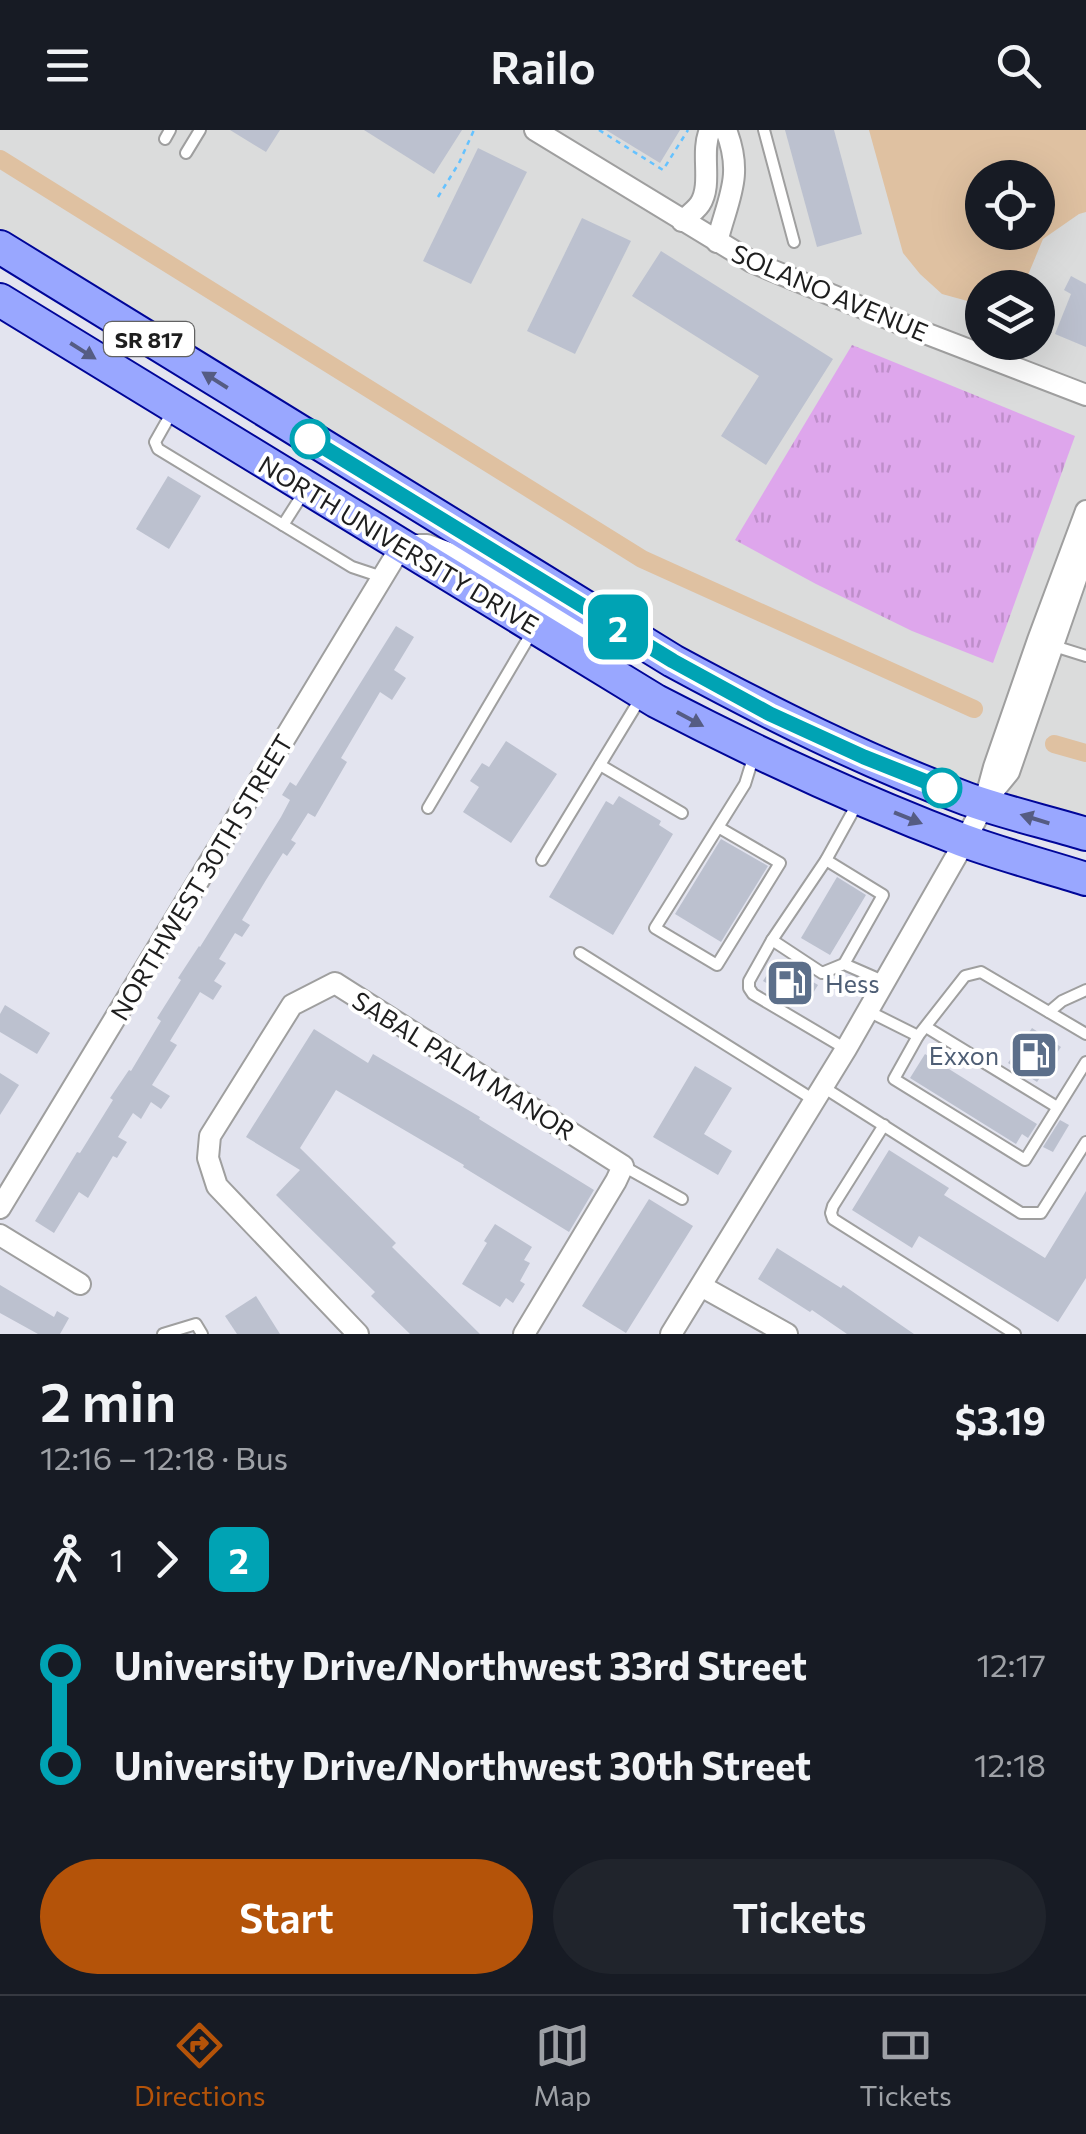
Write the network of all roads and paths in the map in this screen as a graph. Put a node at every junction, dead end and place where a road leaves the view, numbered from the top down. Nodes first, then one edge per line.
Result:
1 (200, 130) edge
2 (474, 130) edge
3 (536, 130) edge
4 (599, 130) edge
5 (688, 130) edge
6 (710, 130) edge
7 (726, 130) edge
8 (764, 130) edge
9 (186, 152) dead end
10 (734, 173) junction
11 (705, 175) junction
12 (438, 197) dead end
13 (682, 221) junction
14 (717, 242) junction
15 (794, 242) dead end
16 (0, 247) edge
17 (0, 300) edge
18 (140, 386) junction
19 (1086, 394) edge
20 (175, 407) junction
21 (306, 487) junction
22 (403, 496) junction
23 (1086, 511) edge
24 (284, 525) junction
25 (402, 545) junction
26 (1086, 550) edge
27 (382, 578) junction
28 (535, 627) junction
29 (1052, 645) junction
30 (655, 650) junction
31 (1086, 656) edge
32 (644, 694) junction
33 (754, 752) junction
34 (600, 765) junction
35 (860, 799) junction
36 (984, 804) junction
37 (428, 808) dead end
38 (682, 814) dead end
39 (718, 826) junction
40 (1086, 834) edge
41 (965, 841) junction
42 (542, 860) dead end
43 (826, 860) junction
44 (1086, 879) edge
45 (772, 940) junction
46 (580, 953) dead end
47 (844, 964) junction
48 (885, 982) junction
49 (1086, 990) edge
50 (868, 1011) junction
51 (1049, 1012) junction
52 (922, 1032) junction
53 (1086, 1034) edge
54 (846, 1050) junction
55 (1086, 1062) edge
56 (819, 1094) junction
57 (1057, 1107) junction
58 (884, 1125) junction
59 (1086, 1142) edge
60 (624, 1166) junction
61 (682, 1199) dead end
62 (0, 1208) edge
63 (0, 1235) edge
64 (80, 1284) dead end
65 (700, 1286) junction
66 (534, 1331) edge
67 (162, 1334) edge
68 (202, 1334) edge
69 (358, 1334) edge
70 (671, 1334) edge
71 (787, 1334) edge
72 (1015, 1334) edge

1 - 9 lane
2 - 12 path
3 - 13 street, SOLANO AVENUE
4 - 5 path
6 - 11 street
7 - 10 street
8 - 15 lane
10 - 11 street
10 - 14 street
11 - 13 street
13 - 14 street, SOLANO AVENUE
14 - 19 street, SOLANO AVENUE
22 -> 16 main road, NORTH UNIVERSITY DRIVE / SR 817
17 -> 18 main road, NORTH UNIVERSITY DRIVE / SR 817
18 - 20 main road, NORTH UNIVERSITY DRIVE / SR 817
18 - 22 main road
20 - 21 main road, NORTH UNIVERSITY DRIVE / SR 817
20 - 24 lane
21 - 24 lane
21 - 25 main road, NORTH UNIVERSITY DRIVE / SR 817
22 - 30 main road, NORTH UNIVERSITY DRIVE / SR 817
23 - 36 street
24 - 27 lane
25 - 27 street, NORTHWEST 30TH STREET
25 - 28 main road, NORTH UNIVERSITY DRIVE / SR 817
25 - 30 street
26 - 29 street
27 - 62 street, NORTHWEST 30TH STREET
28 - 32 main road, NORTH UNIVERSITY DRIVE / SR 817
28 - 37 lane
29 - 31 lane
29 - 36 street
30 - 36 main road, NORTH UNIVERSITY DRIVE / SR 817
32 -> 33 main road, NORTH UNIVERSITY DRIVE / SR 817
32 - 34 lane
33 - 35 main road, NORTH UNIVERSITY DRIVE / SR 817
33 - 39 lane
34 - 38 lane
34 - 42 lane
35 -> 41 main road, NORTH UNIVERSITY DRIVE / SR 817
35 - 43 lane
40 -> 36 main road, NORTH UNIVERSITY DRIVE / SR 817
36 - 41 street
39 - 39 lane
41 - 44 main road, NORTH UNIVERSITY DRIVE / SR 817
41 - 48 street
43 - 45 lane
43 - 47 lane
45 - 47 lane
45 - 54 lane
46 - 56 lane
47 - 48 lane
48 - 50 street
49 - 51 lane
50 - 52 lane
50 - 54 street
51 - 52 lane
51 - 53 lane
52 - 57 lane
52 - 57 lane
54 - 56 street
55 - 57 lane
56 - 58 lane
56 - 65 street
58 - 59 lane
58 - 72 lane
60 - 61 lane
60 - 66 street
60 - 69 street, SABAL PALM MANOR
63 - 64 street
65 - 70 street
65 - 71 street
67 - 68 lane

